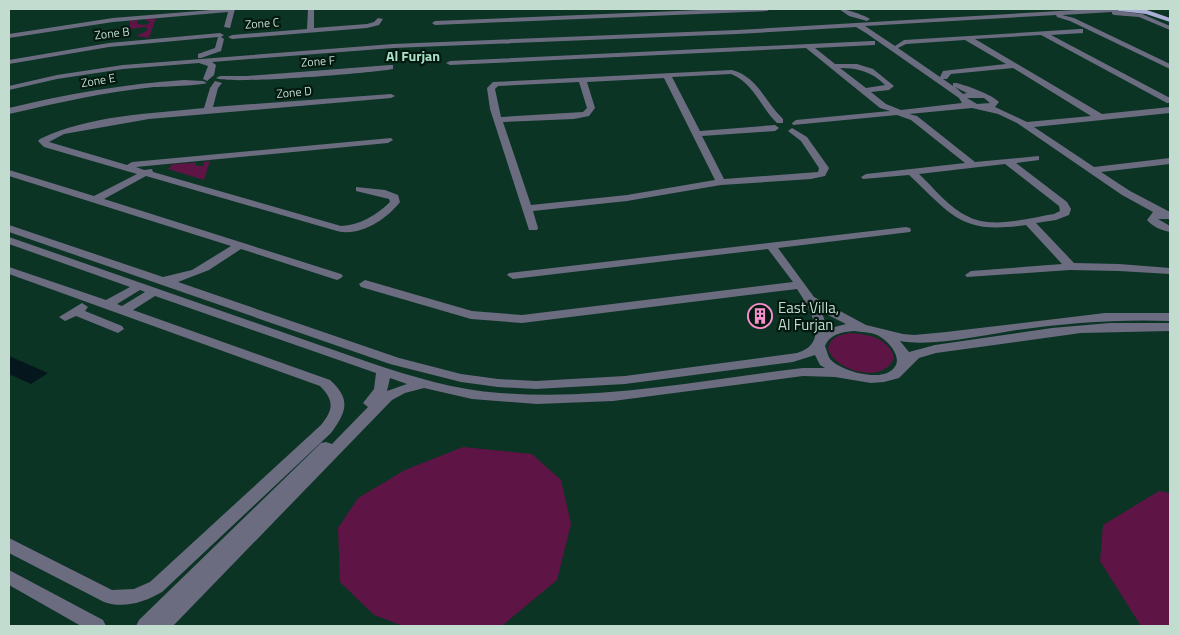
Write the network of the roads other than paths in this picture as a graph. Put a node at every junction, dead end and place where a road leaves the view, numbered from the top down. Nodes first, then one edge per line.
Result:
1 (311, 9) edge
2 (378, 9) edge
3 (766, 9) edge
4 (838, 9) edge
5 (1032, 9) edge
6 (1119, 9) edge
7 (1123, 9) edge
8 (1149, 9) edge
9 (232, 10) edge
10 (530, 10) dead end
11 (1089, 11) junction
12 (1073, 13) edge
13 (533, 19) junction
14 (867, 19) junction
15 (1170, 19) edge
16 (841, 21) junction
17 (435, 23) dead end
18 (876, 24) junction
19 (857, 25) junction
20 (353, 27) junction
21 (813, 28) junction
22 (1170, 28) edge
23 (310, 30) junction
24 (1080, 31) dead end
25 (275, 32) junction
26 (1043, 33) junction
27 (231, 34) junction
28 (9, 36) edge
29 (220, 36) junction
30 (354, 38) dead end
31 (880, 38) junction
32 (967, 38) junction
33 (928, 40) junction
34 (274, 45) dead end
35 (899, 46) junction
36 (809, 47) junction
37 (246, 55) junction
38 (190, 59) junction
39 (706, 62) junction
40 (9, 63) edge
41 (450, 63) dead end
42 (832, 66) junction
43 (1014, 66) junction
44 (390, 67) dead end
45 (1170, 67) edge
46 (933, 69) junction
47 (972, 69) junction
48 (532, 70) junction
49 (666, 75) junction
50 (944, 77) junction
51 (582, 79) junction
52 (219, 80) junction
53 (205, 81) junction
54 (9, 83) edge
55 (9, 88) edge
56 (864, 91) junction
57 (977, 94) junction
58 (391, 96) dead end
59 (963, 98) junction
60 (1170, 101) edge
61 (995, 104) junction
62 (972, 105) junction
63 (983, 106) junction
64 (936, 108) junction
65 (881, 109) junction
66 (1170, 110) edge
67 (9, 111) edge
68 (203, 112) junction
69 (898, 112) junction
70 (867, 115) junction
71 (916, 115) junction
72 (1100, 117) junction
73 (496, 120) junction
74 (1022, 123) junction
75 (778, 124) junction
76 (794, 127) junction
77 (58, 132) junction
78 (697, 134) junction
79 (388, 140) dead end
80 (1036, 158) dead end
81 (174, 160) junction
82 (1170, 161) edge
83 (1007, 162) junction
84 (132, 165) junction
85 (973, 165) junction
86 (1091, 170) junction
87 (147, 172) junction
88 (911, 172) junction
89 (9, 174) edge
90 (159, 177) junction
91 (866, 177) dead end
92 (721, 182) junction
93 (360, 189) dead end
94 (375, 192) junction
95 (1126, 193) junction
96 (98, 201) junction
97 (527, 209) junction
98 (1170, 215) edge
99 (1152, 218) junction
100 (1028, 221) junction
101 (9, 228) edge
102 (533, 228) dead end
103 (1170, 229) edge
104 (906, 230) dead end
105 (9, 240) edge
106 (771, 246) junction
107 (243, 247) junction
108 (1069, 266) junction
109 (9, 270) edge
110 (1170, 271) edge
111 (971, 274) dead end
112 (513, 275) dead end
113 (337, 276) dead end
114 (365, 284) dead end
115 (158, 285) junction
116 (800, 285) junction
117 (139, 286) junction
118 (206, 295) junction
119 (809, 298) junction
120 (93, 300) junction
121 (107, 305) junction
122 (129, 313) junction
123 (1170, 317) edge
124 (1170, 327) edge
125 (875, 332) junction
126 (820, 343) junction
127 (900, 369) junction
128 (382, 371) junction
129 (846, 375) junction
130 (423, 384) junction
131 (9, 544) edge
132 (9, 577) edge
133 (97, 626) edge
134 (145, 626) edge
135 (161, 626) edge

1 - 23 street
2 - 20 street, Zone C
3 - 13 street
4 - 14 street
4 - 16 street
5 - 14 street
6 - 7 street
6 - 11 street
6 - 15 main road
8 - 15 main road
9 - 27 street
9 - 28 street
10 - 13 street
11 - 12 street
11 - 22 street
12 - 18 street
12 - 21 street
12 - 45 street
13 - 17 street
14 - 16 street
16 - 37 street
18 - 19 street
18 - 31 street
19 - 21 street
19 - 31 street
20 - 23 street, Zone C
20 - 30 street
21 - 37 street
23 - 25 street, Zone C
24 - 26 street
25 - 27 street, Zone C
25 - 34 street
26 - 32 street
26 - 60 street
27 - 29 street, Zone C
27 - 37 street
29 - 38 street
29 - 40 street, Zone B
29 - 40 street, Zone B
31 - 33 street
31 - 35 street
31 - 36 street
31 - 59 street
32 - 33 street
32 - 43 street
33 - 35 street
35 - 46 street
36 - 39 street
36 - 42 street
37 - 38 street
37 - 52 street
38 - 53 street
38 - 54 street
38 - 55 street
39 - 48 street
39 - 49 street
39 - 75 street
41 - 48 street
42 - 56 street
42 - 56 street
43 - 47 street
43 - 72 street
44 - 52 street, Zone F
46 - 47 street
46 - 50 street
47 - 50 street
48 - 51 street
48 - 73 street
49 - 51 street
49 - 78 street
50 - 57 street
51 - 73 street
52 - 53 street, Zone E
52 - 68 street
53 - 67 street, Zone E
53 - 68 street
56 - 65 street
57 - 59 street
57 - 61 street
58 - 68 street, Zone D
59 - 62 street
59 - 64 street
61 - 63 street
61 - 74 street
62 - 63 street
62 - 64 street
63 - 74 street
64 - 69 street
64 - 71 street
65 - 69 street
65 - 70 street
66 - 72 street
68 - 77 street, Zone D
69 - 70 street
69 - 71 street
70 - 76 street
71 - 85 street
72 - 74 street
73 - 97 street
74 - 86 street
75 - 76 street
75 - 78 street
76 - 92 street
77 - 84 street
77 - 87 street
78 - 92 street
79 - 81 street
80 - 83 street
81 - 84 street
81 - 87 street
82 - 86 street
83 - 85 street
83 - 100 street
84 - 87 street
85 - 88 street
86 - 95 street
87 - 90 street
87 - 94 street
87 - 96 street
88 - 91 street
88 - 100 street
89 - 96 street
90 - 94 street
90 - 96 street
92 - 97 street
93 - 94 street
95 - 98 street
95 - 99 street
96 - 107 street
97 - 102 street
98 - 99 street
99 - 103 street
100 - 108 street
101 - 115 street
104 - 106 street
105 - 117 street
106 - 112 street
106 - 116 street
107 - 113 street
107 - 115 street
107 - 118 street
108 - 110 street
108 - 111 street
109 - 120 street
114 - 116 street
115 - 117 street
115 - 118 street
115 - 122 street
115 - 128 street
116 - 119 street
117 - 121 street
118 - 126 street
119 - 125 street
119 - 126 street
120 - 121 street
120 - 122 street
121 - 122 street
122 - 131 street
123 - 125 street
124 - 127 street
125 - 126 street
125 - 127 street
126 - 129 street
127 - 129 street
128 - 130 street
128 - 134 street
129 - 130 street
130 - 135 street
132 - 133 street

